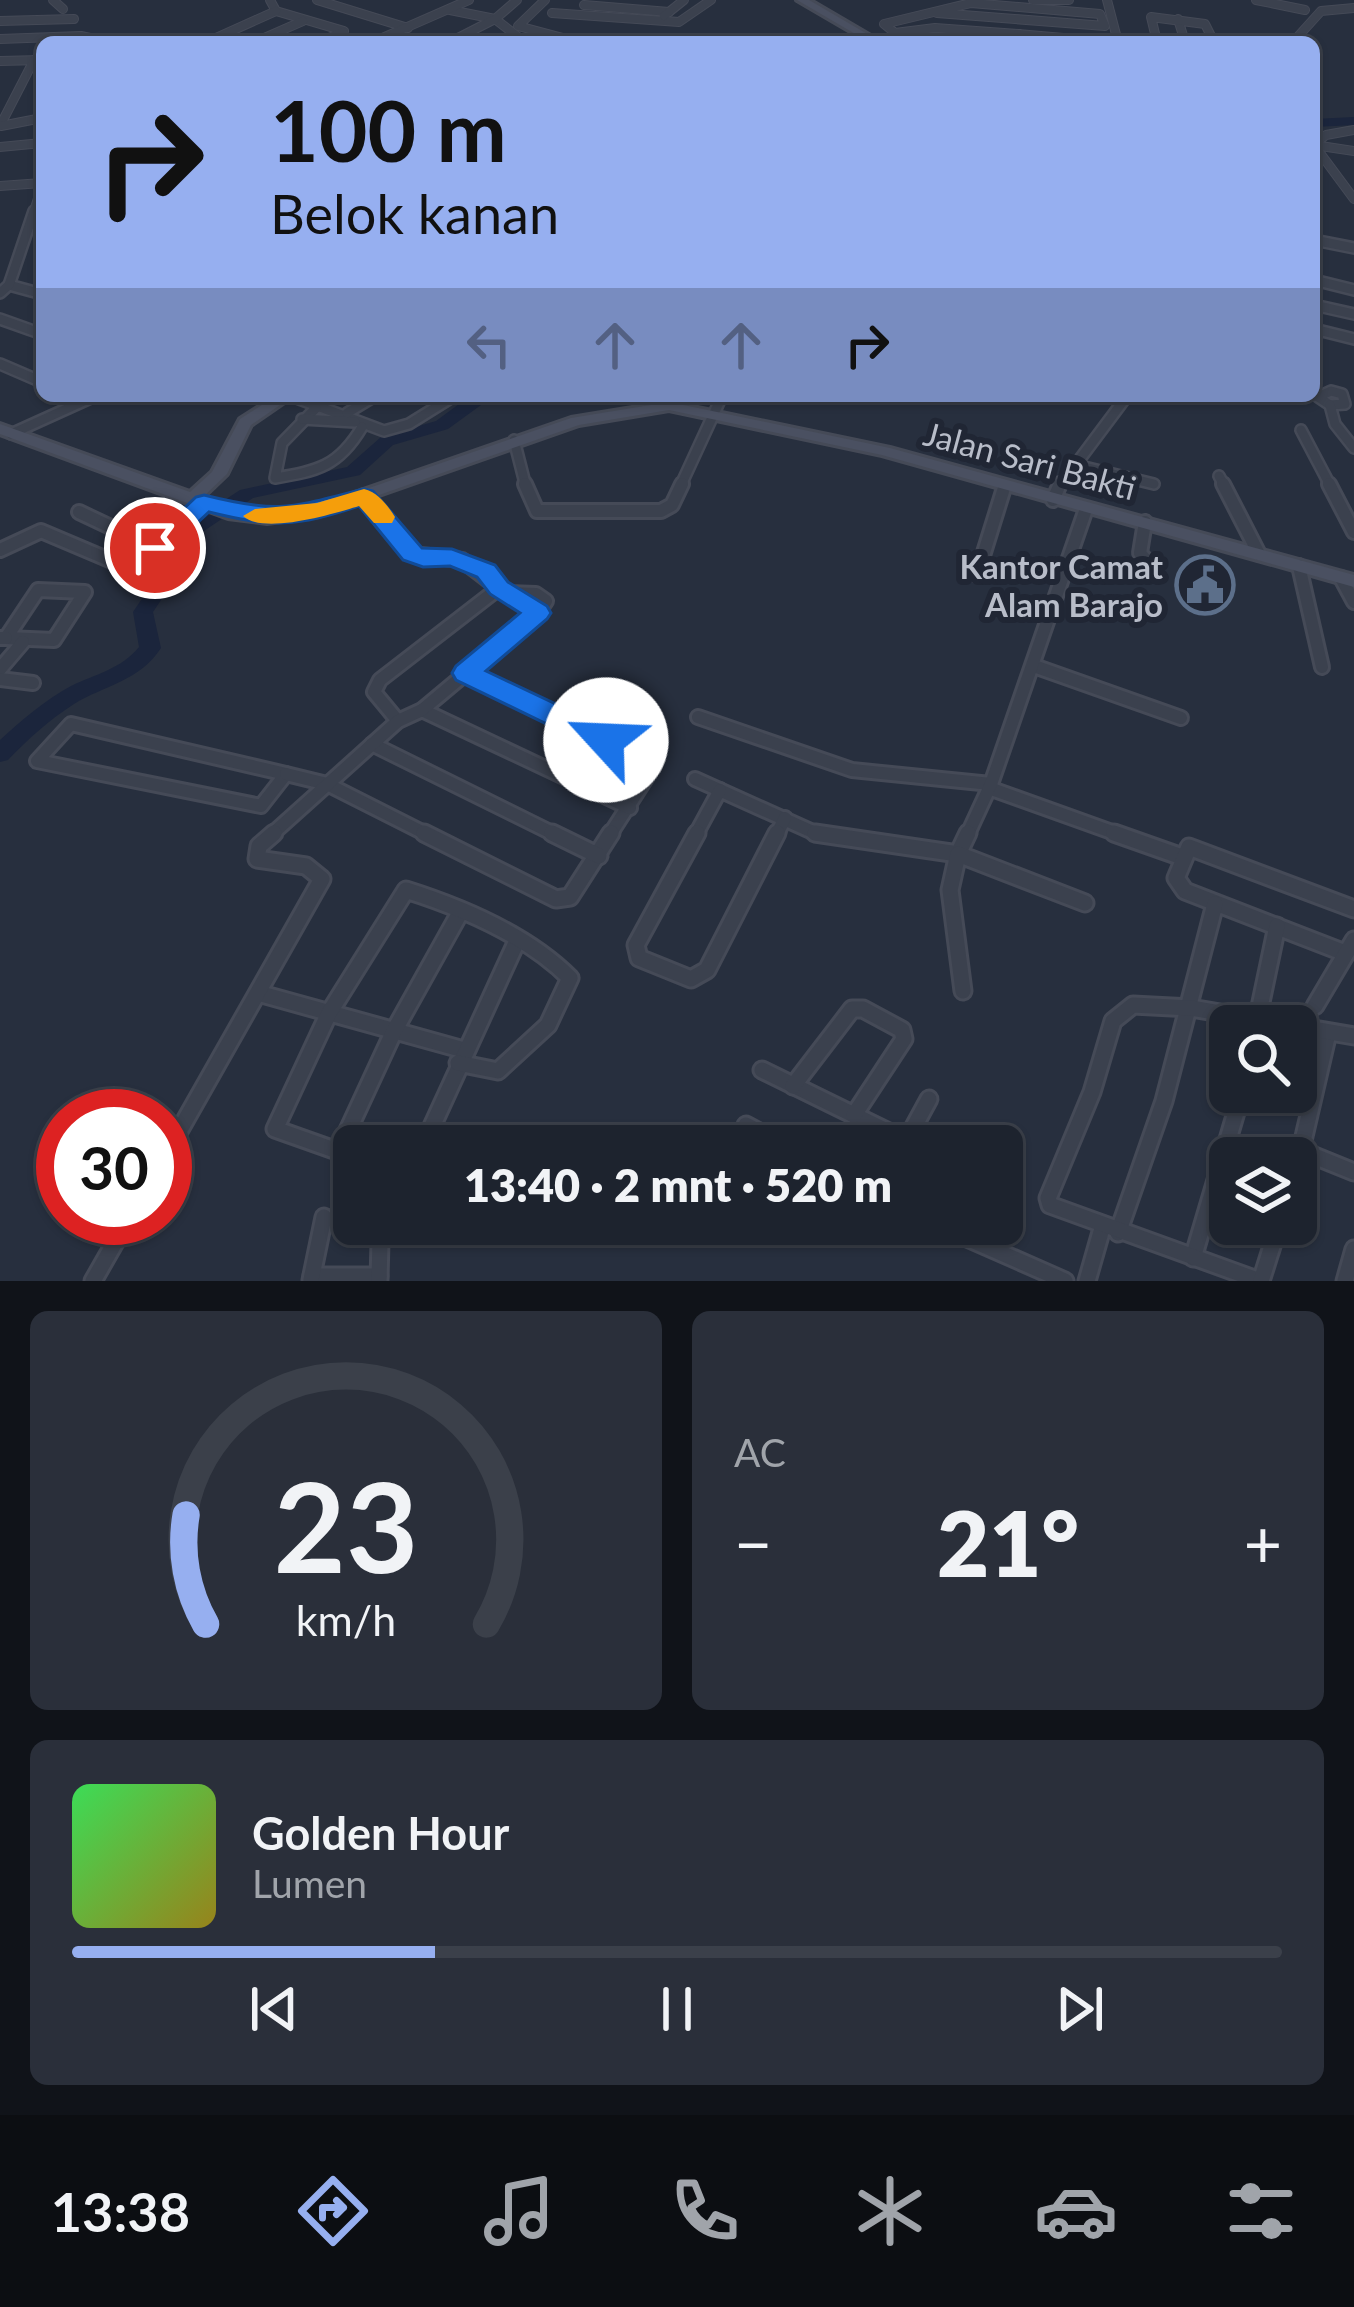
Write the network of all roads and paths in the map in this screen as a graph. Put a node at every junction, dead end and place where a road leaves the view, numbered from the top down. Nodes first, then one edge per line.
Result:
1 (53, 0) edge
2 (270, 0) edge
3 (317, 0) edge
4 (357, 0) edge
5 (469, 0) edge
6 (517, 0) edge
7 (545, 0) edge
8 (562, 0) edge
9 (648, 0) edge
10 (684, 0) edge
11 (710, 0) edge
12 (802, 0) edge
13 (1069, 0) edge
14 (1107, 0) edge
15 (1256, 0) edge
16 (1300, 0) edge
17 (587, 2) edge
18 (1273, 2) edge
19 (614, 3) edge
20 (1034, 3) edge
21 (345, 8) junction
22 (1354, 8) edge
23 (63, 9) dead end
24 (641, 9) junction
25 (276, 11) junction
26 (446, 12) junction
27 (669, 12) junction
28 (574, 13) junction
29 (937, 14) junction
30 (2, 16) edge
31 (74, 19) dead end
32 (495, 19) junction
33 (1029, 19) junction
34 (1178, 19) junction
35 (658, 20) junction
36 (310, 21) junction
37 (409, 28) junction
38 (555, 35) edge
39 (220, 36) edge
40 (271, 36) edge
41 (282, 36) edge
42 (333, 36) edge
43 (389, 36) edge
44 (398, 36) edge
45 (462, 36) edge
46 (518, 36) edge
47 (865, 36) edge
48 (1015, 36) edge
49 (1025, 36) edge
50 (1112, 36) edge
51 (1155, 36) edge
52 (1183, 36) edge
53 (1211, 36) edge
54 (1298, 36) edge
55 (36, 40) edge
56 (0, 41) edge
57 (36, 43) edge
58 (36, 60) edge
59 (0, 61) edge
60 (36, 63) edge
61 (36, 119) edge
62 (0, 126) edge
63 (1354, 130) edge
64 (36, 138) edge
65 (1320, 140) edge
66 (1320, 146) edge
67 (0, 147) edge
68 (1354, 151) edge
69 (1320, 153) edge
70 (36, 184) edge
71 (0, 186) edge
72 (1354, 199) edge
73 (36, 203) edge
74 (1320, 241) edge
75 (1354, 248) edge
76 (20, 254) junction
77 (0, 256) edge
78 (1320, 282) edge
79 (4, 289) edge
80 (1354, 290) edge
81 (36, 293) edge
82 (1320, 306) edge
83 (1354, 314) edge
84 (0, 319) edge
85 (1320, 330) edge
86 (36, 332) edge
87 (1354, 339) edge
88 (0, 364) edge
89 (36, 379) edge
90 (1354, 387) edge
91 (84, 402) edge
92 (278, 402) edge
93 (302, 402) edge
94 (370, 402) edge
95 (444, 402) edge
96 (719, 402) edge
97 (1123, 402) edge
98 (316, 408) junction
99 (712, 414) junction
100 (302, 419) junction
101 (355, 421) junction
102 (1301, 430) dead end
103 (5, 433) edge
104 (514, 440) junction
105 (1354, 448) edge
106 (1076, 465) junction
107 (1219, 476) dead end
108 (1154, 484) dead end
109 (1004, 488) junction
110 (364, 496) junction
111 (1053, 500) junction
112 (203, 502) junction
113 (1086, 508) junction
114 (79, 512) dead end
115 (1144, 522) junction
116 (1354, 532) edge
117 (155, 548) junction
118 (0, 550) edge
119 (1259, 554) junction
120 (1298, 566) junction
121 (1155, 571) dead end
122 (977, 575) dead end
123 (1347, 579) edge
124 (502, 591) junction
125 (1354, 602) edge
126 (2, 638) edge
127 (23, 641) junction
128 (1034, 667) junction
129 (1322, 667) dead end
130 (0, 669) edge
131 (466, 673) junction
132 (0, 680) edge
133 (33, 683) dead end
134 (422, 710) junction
135 (698, 717) dead end
136 (1181, 718) dead end
137 (398, 722) junction
138 (372, 744) junction
139 (286, 774) junction
140 (695, 779) dead end
141 (327, 784) junction
142 (990, 786) junction
143 (720, 790) junction
144 (630, 808) junction
145 (785, 818) junction
146 (958, 854) junction
147 (599, 856) junction
148 (1182, 857) junction
149 (1085, 903) dead end
150 (1215, 904) junction
151 (1354, 909) edge
152 (461, 911) junction
153 (1276, 926) junction
154 (517, 941) junction
155 (1349, 946) edge
156 (963, 991) dead end
157 (257, 993) junction
158 (1260, 1005) edge
159 (1316, 1005) edge
160 (1191, 1008) junction
161 (1209, 1012) edge
162 (329, 1013) junction
163 (394, 1031) junction
164 (1317, 1031) edge
165 (1328, 1033) junction
166 (1354, 1036) edge
167 (461, 1057) junction
168 (762, 1070) dead end
169 (793, 1086) junction
170 (929, 1100) dead end
171 (192, 1108) edge
172 (1236, 1113) edge
173 (854, 1115) junction
174 (357, 1125) edge
175 (431, 1125) edge
176 (873, 1125) edge
177 (918, 1125) edge
178 (1306, 1137) edge
179 (333, 1149) edge
180 (1317, 1153) edge
181 (1354, 1172) edge
182 (324, 1217) dead end
183 (1110, 1229) junction
184 (115, 1245) edge
185 (380, 1245) edge
186 (983, 1245) edge
187 (1272, 1245) edge
188 (1354, 1249) edge
189 (1193, 1258) junction
190 (379, 1278) edge
191 (311, 1279) edge
192 (94, 1281) edge
193 (1065, 1281) edge
194 (1088, 1281) edge
195 (1260, 1281) edge
196 (1345, 1281) edge

1 - 23 street
2 - 25 street
3 - 21 street
4 - 21 street
5 - 26 street
6 - 32 street
7 - 38 street
8 - 28 street
9 - 24 street
10 - 27 street
11 - 35 street
12 - 47 main road
13 - 20 street
14 - 50 street
15 - 18 street
16 - 18 street
17 - 19 street
17 - 28 street
19 - 24 street
20 - 29 street
20 - 33 street
20 - 33 street
21 - 37 street
22 - 54 street
24 - 27 street
25 - 36 street
25 - 39 street
26 - 32 street
26 - 37 street
27 - 35 street
28 - 35 street
28 - 38 street
29 - 33 street
29 - 48 street
30 - 31 street
32 - 45 street
32 - 46 street
33 - 49 street
34 - 51 street
34 - 52 street
34 - 53 street
36 - 40 street
36 - 41 street
36 - 42 street
37 - 43 street
37 - 44 street
55 - 56 street
56 - 57 street
58 - 59 street
60 - 62 street
61 - 62 street
63 - 65 street
64 - 67 street
66 - 68 street
69 - 72 street
70 - 71 street
73 - 76 street
74 - 75 street
76 - 77 street
76 - 79 street
78 - 80 street
79 - 81 street
82 - 83 street
84 - 86 street
85 - 87 street
88 - 89 street
90 - 105 street
91 - 103 street
92 - 112 main road
93 - 98 street
94 - 101 street
95 - 101 street
96 - 99 street
97 - 106 street
98 - 100 street
98 - 101 street
99 - 104 main road, Jalan Sari Bakti
99 - 104 street
99 - 109 main road, Jalan Sari Bakti
100 - 101 street
100 - 101 street
102 - 116 street
103 - 112 main road, Jalan Sari Bakti
104 - 110 main road, Jalan Sari Bakti
106 - 108 street
106 - 111 street
107 - 119 street
109 - 111 main road, Jalan Sari Bakti
109 - 122 street
110 - 112 main road, Jalan Sari Bakti
110 - 124 street
111 - 113 main road, Jalan Sari Bakti
112 - 117 street
113 - 115 main road, Jalan Sari Bakti
113 - 128 street
114 - 117 street
115 - 119 main road, Jalan Sari Bakti
115 - 121 street
117 - 118 street
119 - 120 main road, Jalan Sari Bakti
120 - 123 main road, Jalan Sari Bakti
120 - 129 street
123 - 125 street
124 - 131 street
124 - 137 street
126 - 127 street
126 - 127 street
127 - 130 street
128 - 136 street
128 - 142 street
131 - 134 street
131 - 144 street
132 - 133 street
134 - 137 street
134 - 144 street
135 - 142 street
137 - 138 street
138 - 141 street
138 - 147 street
139 - 139 street
139 - 141 street
140 - 143 street
141 - 147 street
141 - 157 street
142 - 146 street
142 - 148 street
143 - 145 street
143 - 145 street
144 - 147 street
145 - 146 street
146 - 149 street
146 - 156 street
148 - 150 street
148 - 151 street
150 - 153 street
150 - 160 street
152 - 154 street
152 - 162 street
152 - 163 street
153 - 155 street
153 - 158 street
154 - 167 street
154 - 167 street
155 - 159 street
157 - 162 street
157 - 171 street
160 - 161 street
160 - 183 street
160 - 183 street
162 - 163 street
162 - 179 street
163 - 167 street
163 - 174 street
164 - 165 street
165 - 166 street
165 - 178 street
167 - 175 street
168 - 169 street
169 - 173 street
169 - 173 street
170 - 177 street
172 - 189 street
173 - 176 street
180 - 181 street
182 - 191 street
183 - 189 street
183 - 194 street
184 - 192 street
185 - 190 street
186 - 193 street
187 - 195 street
188 - 196 street
189 - 195 street
190 - 191 street

